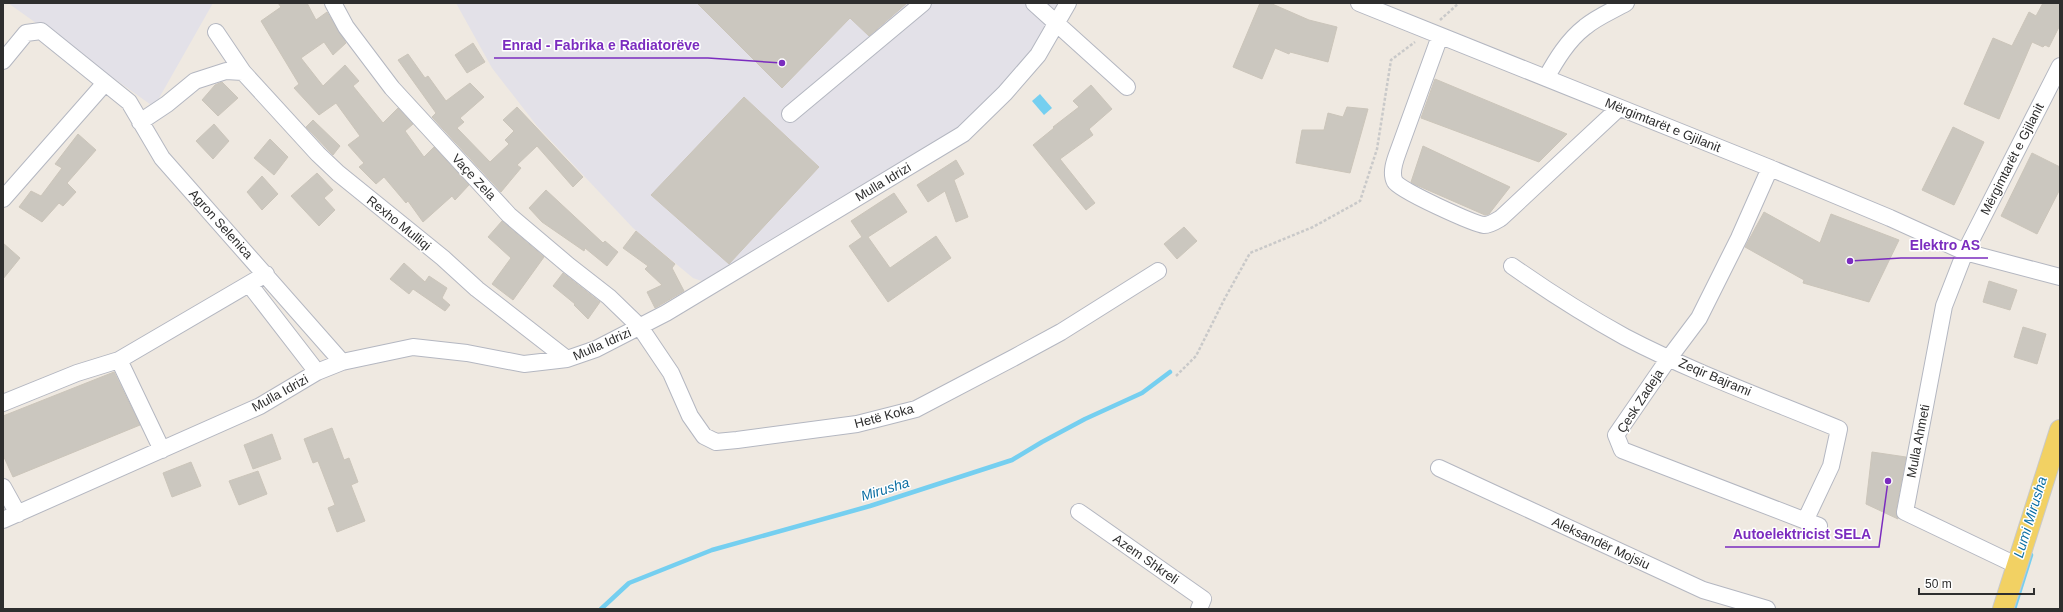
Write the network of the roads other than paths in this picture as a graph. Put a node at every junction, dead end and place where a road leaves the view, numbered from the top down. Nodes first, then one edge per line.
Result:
1 (333, 3) edge
2 (923, 3) edge
3 (1034, 3) edge
4 (1068, 3) edge
5 (1358, 3) edge
6 (1626, 3) edge
7 (1056, 23) junction
8 (216, 32) dead end
9 (1434, 33) junction
10 (3, 61) edge
11 (2060, 66) edge
12 (243, 72) junction
13 (1546, 78) junction
14 (105, 83) junction
15 (1128, 87) dead end
16 (1620, 108) junction
17 (790, 114) dead end
18 (140, 122) junction
19 (1770, 168) junction
20 (3, 199) edge
21 (1965, 252) junction
22 (1512, 266) dead end
23 (1158, 271) dead end
24 (266, 274) junction
25 (2060, 277) edge
26 (249, 284) junction
27 (640, 327) junction
28 (1669, 358) junction
29 (567, 359) junction
30 (119, 360) junction
31 (342, 362) junction
32 (317, 372) junction
33 (3, 403) edge
34 (2060, 430) edge
35 (162, 450) junction
36 (1440, 468) dead end
37 (3, 487) edge
38 (1079, 512) dead end
39 (8, 515) edge
40 (1812, 524) joint
41 (2016, 565) junction
42 (1199, 609) edge
43 (1767, 609) edge
44 (2003, 609) edge

1 - 27 street, Vaçe Zela
2 - 17 street
3 - 7 street
4 - 7 street, Mulla Idrizi
5 - 9 street, Mërgimtarët e Gjilanit
6 - 13 street
7 - 15 street
7 - 27 street, Mulla Idrizi
8 - 12 street, Rexho Mulliqi
9 - 13 street, Mërgimtarët e Gjilanit
9 - 16 street
10 - 14 street, Agron Selenica
11 - 21 street, Mërgimtarët e Gjilanit
12 - 18 street
12 - 29 street, Rexho Mulliqi
13 - 16 street, Mërgimtarët e Gjilanit
14 - 18 street, Agron Selenica
14 - 20 street
16 - 19 street, Mërgimtarët e Gjilanit
18 - 24 street, Agron Selenica
19 - 21 street, Mërgimtarët e Gjilanit
19 - 28 street, Çesk Zadeja
21 - 25 street, Mërgimtarët e Gjilanit
21 - 41 street, Mulla Ahmeti
22 - 28 street, Zeqir Bajrami
23 - 27 street, Hetë Koka
24 - 26 street
24 - 31 street, Agron Selenica
26 - 30 street
26 - 32 street
27 - 29 street, Mulla Idrizi
28 - 40 street, Zeqir Bajrami
28 - 40 street, Çesk Zadeja
29 - 31 street, Mulla Idrizi
30 - 33 street
30 - 35 street
31 - 32 street, Mulla Idrizi
32 - 35 street, Mulla Idrizi
34 - 41 main road
35 - 39 street, Mulla Idrizi
36 - 43 street, Aleksandër Mojsiu
37 - 39 street
38 - 42 street, Azem Shkreli
41 - 44 main road

